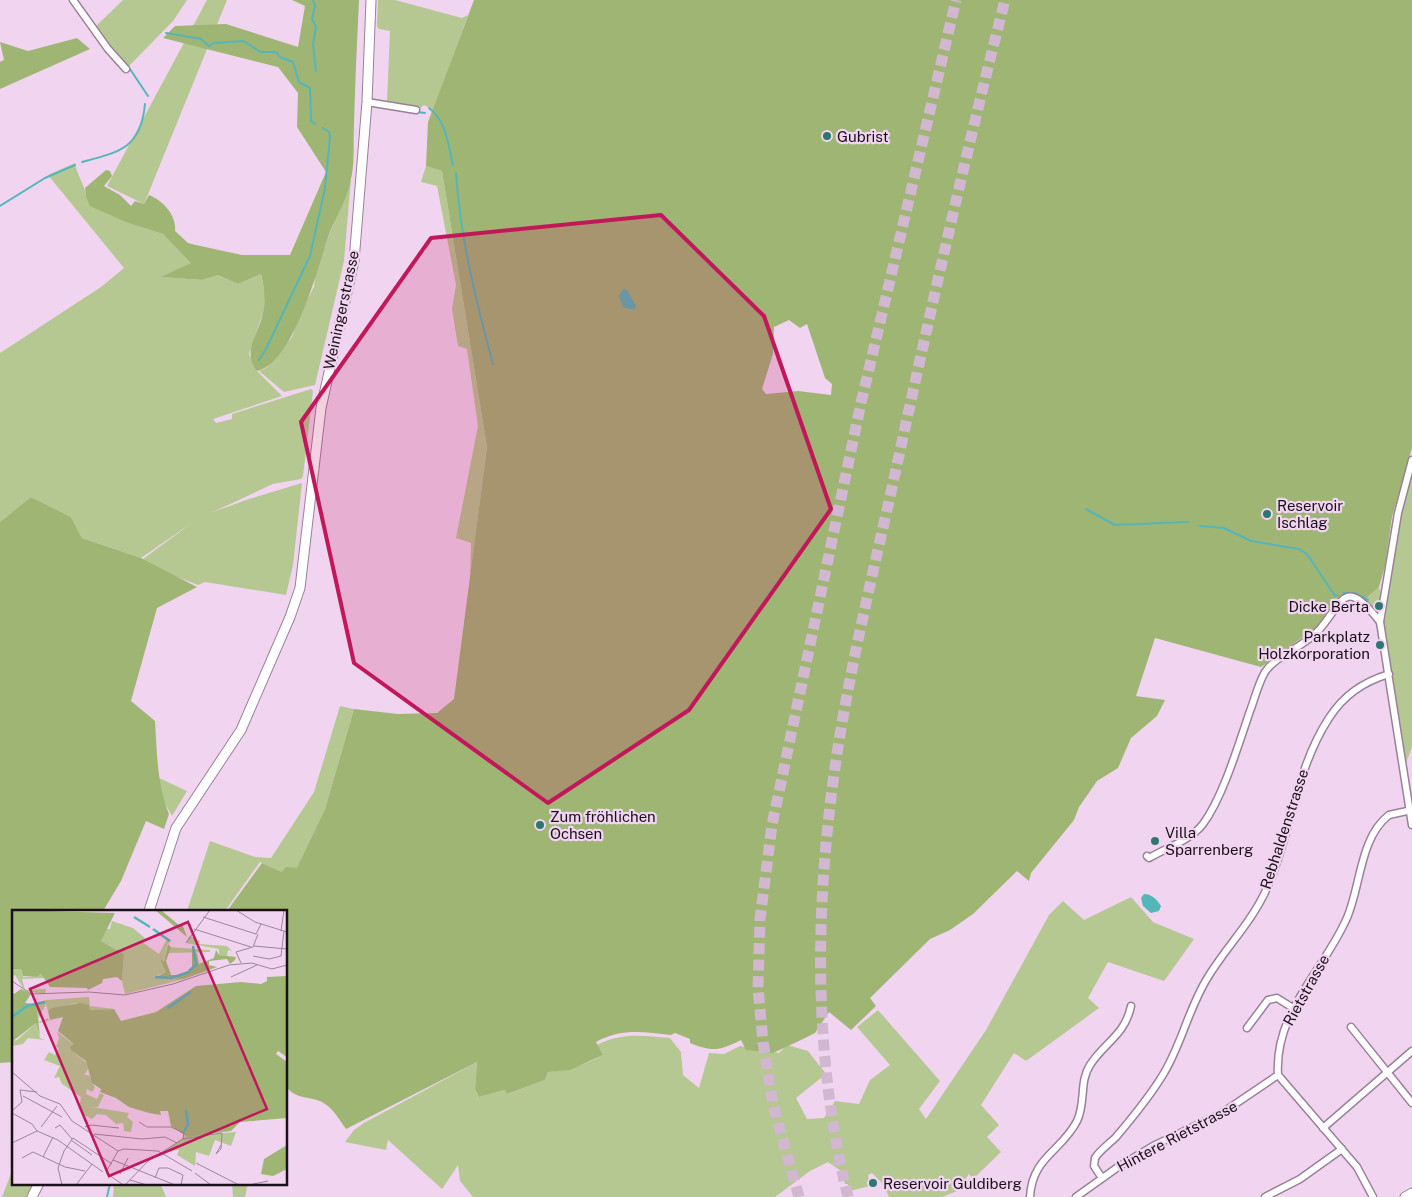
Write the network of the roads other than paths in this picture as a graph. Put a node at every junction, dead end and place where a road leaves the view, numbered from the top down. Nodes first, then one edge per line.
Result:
1 (73, 0) edge
2 (371, 0) edge
3 (126, 69) dead end
4 (367, 102) junction
5 (416, 110) dead end
6 (1412, 460) edge
7 (1380, 622) junction
8 (1389, 674) junction
9 (1411, 810) edge
10 (1412, 825) edge
11 (1147, 856) dead end
12 (149, 910) edge
13 (1131, 1006) dead end
14 (1293, 1008) junction
15 (1351, 1027) dead end
16 (1247, 1028) dead end
17 (1412, 1051) edge
18 (1388, 1071) junction
19 (1278, 1075) junction
20 (1412, 1103) edge
21 (1323, 1128) junction
22 (1342, 1149) junction
23 (1102, 1178) junction
24 (38, 1184) edge
25 (1412, 1192) edge
26 (32, 1197) edge
27 (1030, 1197) edge
28 (1076, 1197) edge
29 (1266, 1197) edge
30 (1373, 1197) edge
31 (1405, 1197) edge

1 - 3 street
2 - 4 street, Weiningerstrasse
4 - 5 street
4 - 12 street, Weiningerstrasse
6 - 7 street
7 - 8 street
7 - 11 street
8 - 9 street
8 - 23 street, Rebhaldenstrasse
9 - 10 street
9 - 14 street, Rietstrasse
13 - 27 street
14 - 16 street
14 - 19 street, Rietstrasse
15 - 18 street
17 - 18 street
18 - 20 street
18 - 21 street
19 - 21 street
19 - 23 street, Hintere Rietstrasse
21 - 22 street
22 - 29 street
22 - 30 street
23 - 28 street, Hintere Rietstrasse
24 - 26 street
25 - 31 street

